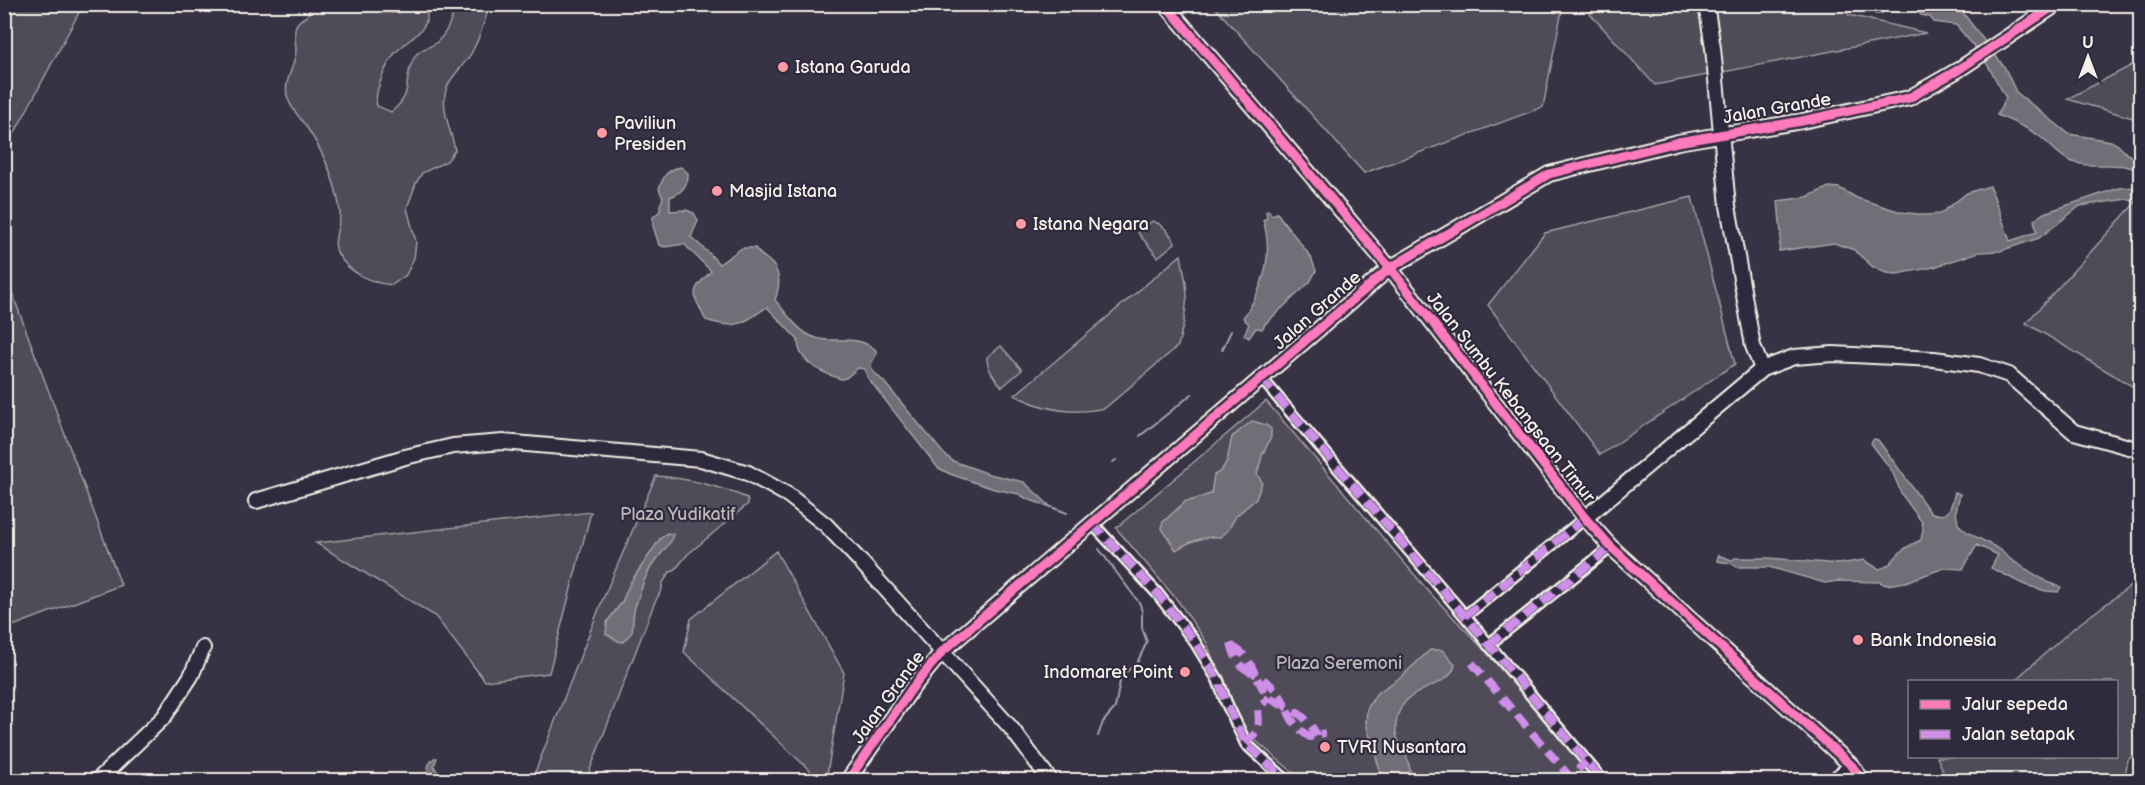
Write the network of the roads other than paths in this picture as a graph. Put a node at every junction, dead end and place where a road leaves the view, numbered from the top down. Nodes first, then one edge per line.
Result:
1 (1165, 4) edge
2 (1706, 4) edge
3 (2057, 4) edge
4 (1721, 135) junction
5 (1390, 268) junction
6 (1762, 369) junction
7 (1262, 379) junction
8 (2140, 450) edge
9 (256, 501) dead end
10 (1586, 518) junction
11 (1092, 523) junction
12 (1611, 547) junction
13 (1465, 616) junction
14 (1488, 645) junction
15 (203, 648) dead end
16 (942, 652) junction
17 (1852, 766) junction
18 (98, 780) edge
19 (848, 780) edge
20 (1050, 780) edge
21 (1286, 780) edge
22 (1602, 780) edge
23 (1834, 780) edge
24 (1862, 780) edge

1 - 5 street, Jalan Sumbu Kebangsaan Timur
2 - 4 street
3 - 4 street, Jalan Grande
4 - 5 street, Jalan Grande
4 - 6 street
5 - 7 street, Jalan Grande
5 - 10 street, Jalan Sumbu Kebangsaan Timur
6 - 8 street
6 - 10 street
7 - 11 street, Jalan Grande
7 - 13 street
9 - 16 street
10 - 12 street, Jalan Sumbu Kebangsaan Timur
10 - 13 street
11 - 16 street, Jalan Grande
11 - 21 street
12 - 14 street
12 - 17 street, Jalan Sumbu Kebangsaan Timur
13 - 14 street
14 - 22 street
15 - 18 street
16 - 19 street, Jalan Grande
16 - 20 street
17 - 23 street
17 - 24 street, Jalan Sumbu Kebangsaan Timur

